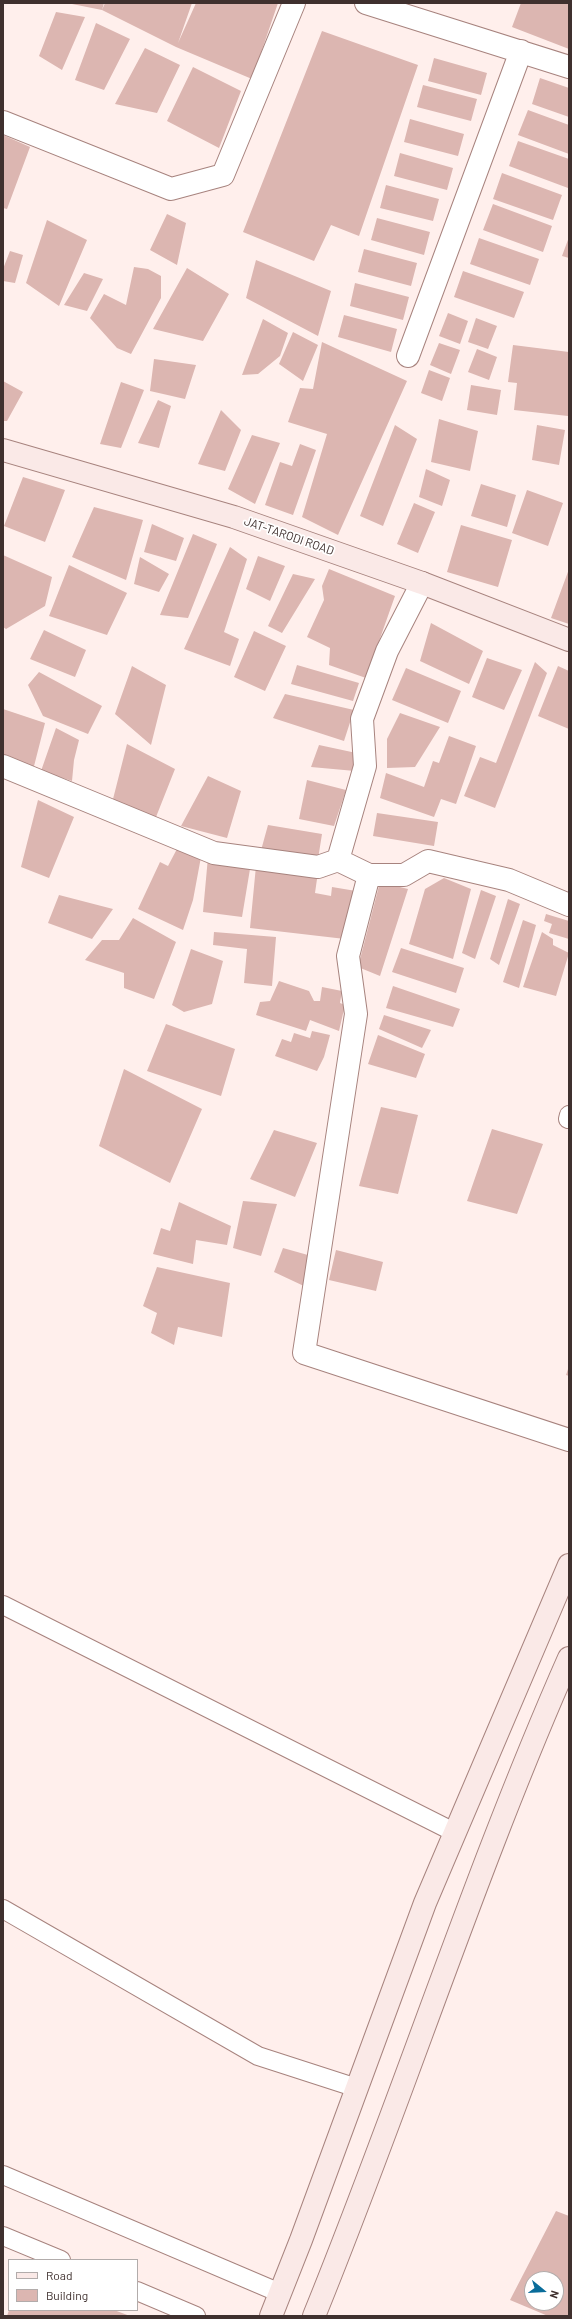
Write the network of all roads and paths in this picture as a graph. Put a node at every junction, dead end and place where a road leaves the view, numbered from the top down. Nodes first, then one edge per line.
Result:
1 (294, 3) edge
2 (366, 3) edge
3 (521, 50) junction
4 (569, 67) edge
5 (3, 122) edge
6 (408, 356) dead end
7 (3, 450) edge
8 (422, 583) junction
9 (569, 640) edge
10 (3, 766) edge
11 (338, 860) junction
12 (369, 876) junction
13 (569, 905) edge
14 (569, 1440) edge
15 (569, 1565) edge
16 (3, 1605) edge
17 (569, 1658) edge
18 (454, 1832) junction
19 (3, 1909) edge
20 (357, 2088) junction
21 (3, 2175) edge
22 (3, 2236) edge
23 (59, 2259) edge
24 (138, 2291) edge
25 (280, 2293) junction
26 (196, 2316) edge
27 (271, 2316) edge
28 (314, 2316) edge

1 - 5 street
2 - 3 street
3 - 4 street
3 - 6 street
7 - 8 main road, JAT-TARODI ROAD
8 - 9 main road, JAT-TARODI ROAD
8 - 11 street
10 - 11 street
11 - 12 street
12 - 13 street
12 - 14 street
15 - 18 main road
16 - 18 lane
17 - 28 main road
18 - 20 main road
19 - 20 lane
20 - 25 main road
21 - 25 lane
22 - 23 lane
24 - 26 lane
25 - 27 main road

